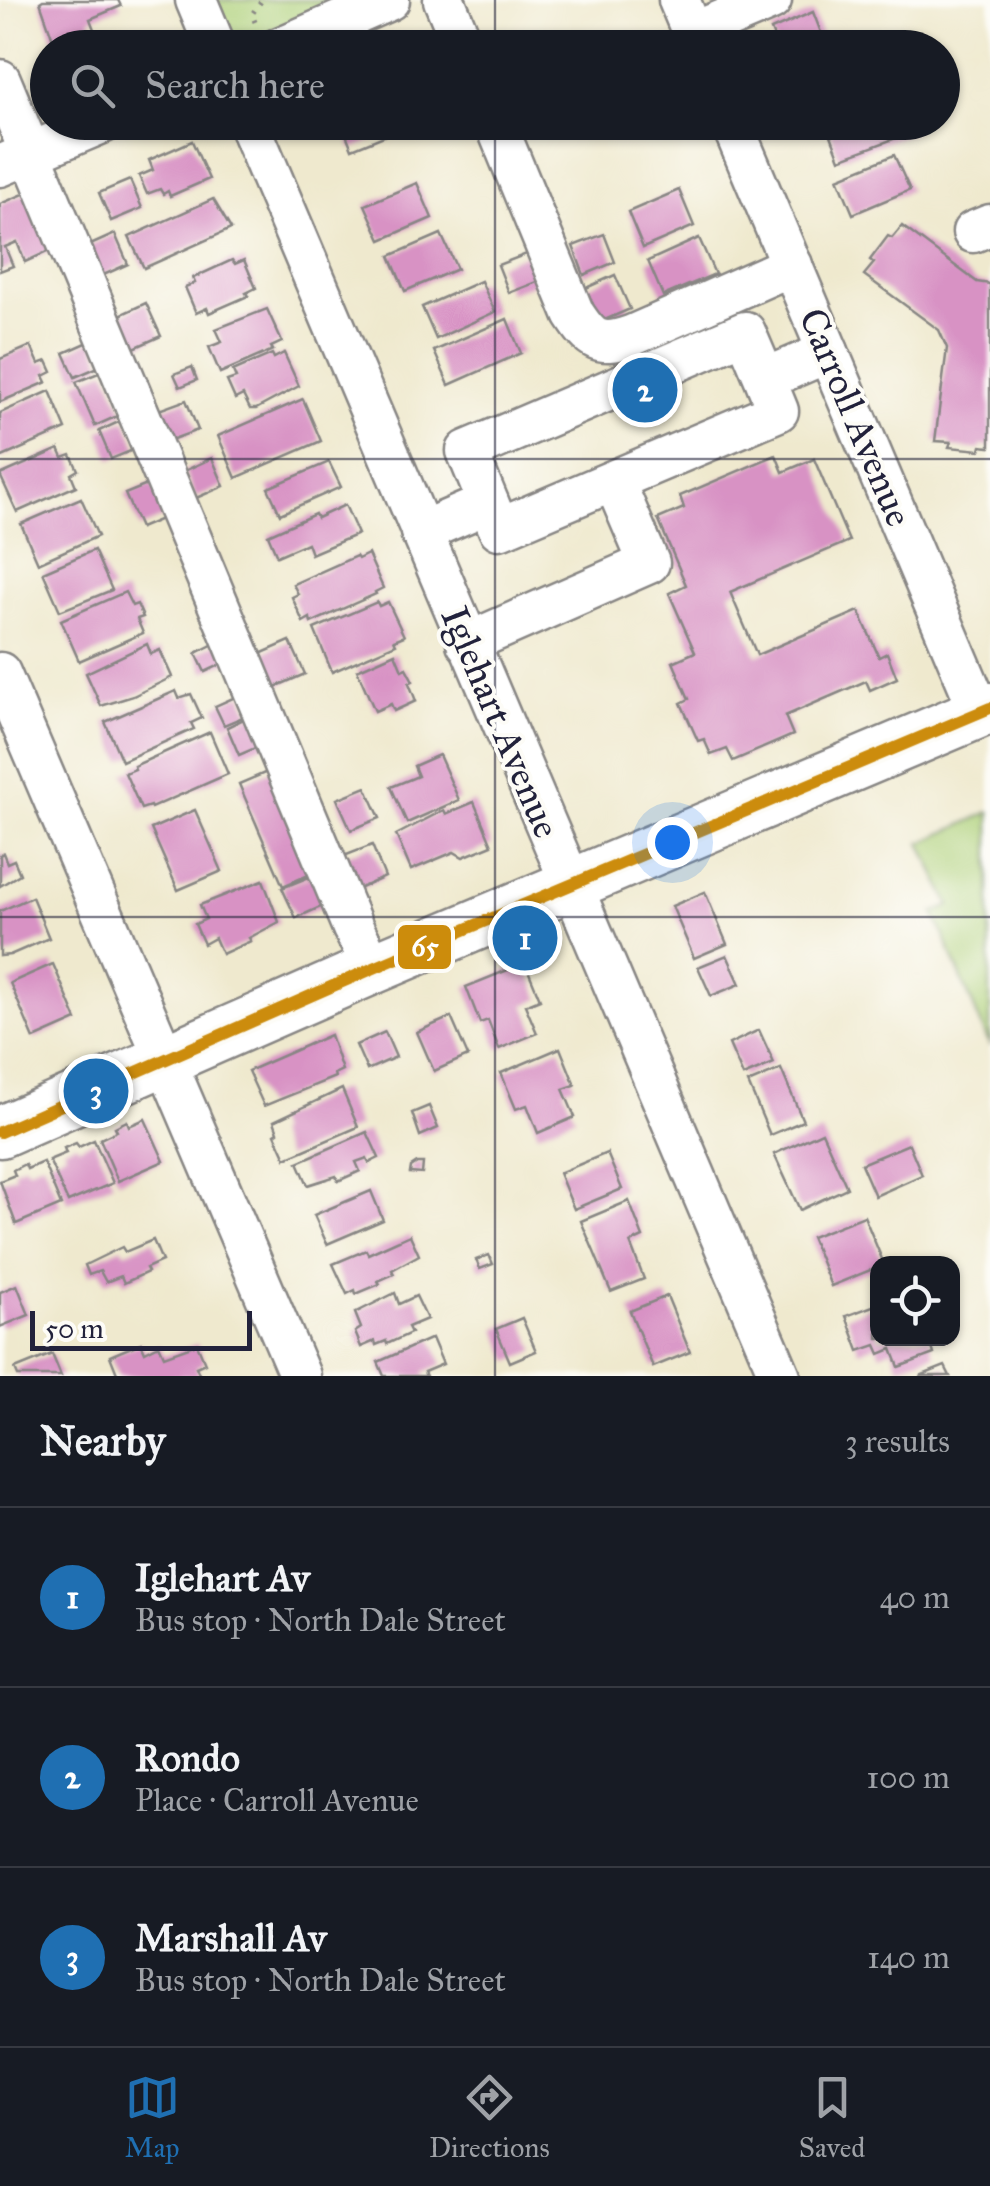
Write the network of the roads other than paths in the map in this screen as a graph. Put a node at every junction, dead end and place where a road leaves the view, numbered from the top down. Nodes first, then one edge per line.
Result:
1 (196, 0) edge
2 (390, 0) edge
3 (444, 0) edge
4 (771, 0) edge
5 (690, 27) edge
6 (208, 30) edge
7 (285, 30) edge
8 (456, 30) edge
9 (0, 80) edge
10 (62, 140) edge
11 (256, 140) edge
12 (502, 140) edge
13 (739, 140) edge
14 (16, 160) edge
15 (792, 265) junction
16 (828, 352) junction
17 (765, 379) junction
18 (614, 480) junction
19 (488, 503) junction
20 (420, 532) junction
21 (467, 643) junction
22 (0, 673) edge
23 (985, 710) edge
24 (570, 888) junction
25 (374, 968) junction
26 (164, 1059) junction
27 (0, 1132) edge
28 (300, 1376) edge
29 (780, 1376) edge

1 - 6 street
2 - 7 street
3 - 8 street
4 - 5 street
9 - 14 street
10 - 14 street
11 - 20 street, Iglehart Avenue
12 - 15 street
13 - 15 street, Carroll Avenue
14 - 25 street
15 - 16 street, Carroll Avenue
16 - 17 street
16 - 23 street, Carroll Avenue
17 - 18 street
17 - 19 street
18 - 19 street
18 - 21 street
19 - 20 street
20 - 21 street, Iglehart Avenue
21 - 24 street, Iglehart Avenue
22 - 26 street
23 - 24 main road
24 - 25 main road
24 - 29 street, Iglehart Avenue
25 - 26 main road
26 - 27 main road
26 - 28 street

